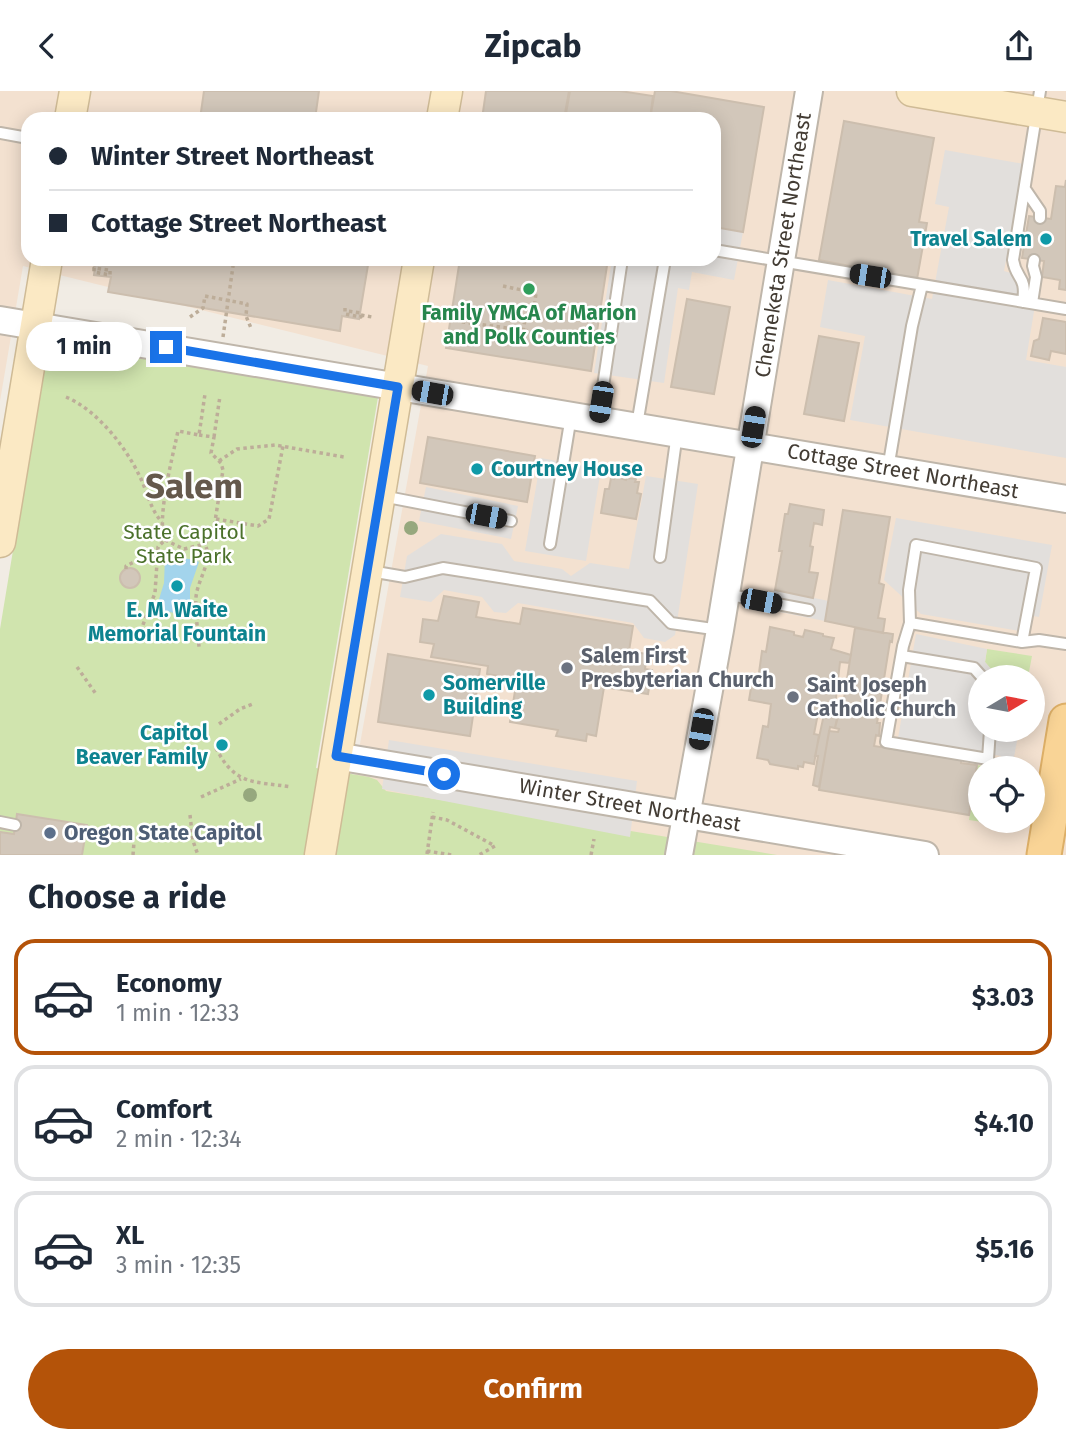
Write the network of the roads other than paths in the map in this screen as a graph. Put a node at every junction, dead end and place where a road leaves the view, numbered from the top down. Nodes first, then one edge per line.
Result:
1 (75, 91) edge
2 (447, 91) edge
3 (809, 91) edge
4 (912, 91) edge
5 (943, 94) edge
6 (1039, 102) edge
7 (71, 112) edge
8 (443, 112) edge
9 (1066, 117) edge
10 (0, 133) edge
11 (21, 137) edge
12 (1025, 189) junction
13 (1040, 218) dead end
14 (721, 251) edge
15 (1034, 260) dead end
16 (781, 261) junction
17 (46, 266) edge
18 (418, 266) edge
19 (621, 266) edge
20 (663, 266) edge
21 (922, 285) junction
22 (1027, 303) junction
23 (1066, 309) edge
24 (0, 320) edge
25 (36, 326) junction
26 (398, 387) junction
27 (571, 416) junction
28 (598, 420) junction
29 (636, 427) junction
30 (677, 433) junction
31 (750, 445) junction
32 (888, 469) junction
33 (380, 495) junction
34 (1066, 499) edge
35 (3, 511) edge
36 (511, 521) dead end
37 (0, 542) edge
38 (550, 544) dead end
39 (660, 557) dead end
40 (367, 570) junction
41 (725, 594) junction
42 (809, 610) dead end
43 (910, 623) junction
44 (720, 629) junction
45 (1022, 642) junction
46 (1066, 644) edge
47 (902, 656) junction
48 (968, 667) edge
49 (1066, 721) edge
50 (989, 742) edge
51 (336, 756) junction
52 (1063, 761) edge
53 (685, 815) junction
54 (0, 822) edge
55 (15, 824) dead end
56 (320, 855) edge
57 (679, 855) edge
58 (925, 855) edge
59 (1044, 855) edge

1 - 7 main road
2 - 8 main road
3 - 16 street, Chemeketa Street Northeast
4 - 5 main road
5 - 6 main road
6 - 9 main road
6 - 12 lane
10 - 11 lane
12 - 13 lane
12 - 22 lane
14 - 16 lane
15 - 22 lane
16 - 21 lane
16 - 31 street, Chemeketa Street Northeast
17 - 25 main road
18 - 26 main road
19 - 28 lane
20 - 29 lane
21 - 22 lane
21 - 32 lane
22 - 23 lane
24 - 25 street, Cottage Street Northeast
25 - 26 street, Cottage Street Northeast
25 - 35 main road
26 - 27 street, Cottage Street Northeast
26 - 33 main road
27 - 28 street, Cottage Street Northeast
27 - 38 lane
28 - 29 street, Cottage Street Northeast
29 - 30 street, Cottage Street Northeast
30 - 31 street, Cottage Street Northeast
30 - 39 lane
31 - 32 street, Cottage Street Northeast
31 - 41 street, Chemeketa Street Northeast
32 - 34 street, Cottage Street Northeast
33 - 36 lane
33 - 40 main road
35 - 37 main road
40 - 44 lane
40 - 51 main road
41 - 42 lane
41 - 44 street, Chemeketa Street Northeast
43 - 45 lane
43 - 45 lane
43 - 47 lane
44 - 53 street, Chemeketa Street Northeast
45 - 46 lane
47 - 48 lane
47 - 50 lane
49 - 52 main road
51 - 53 street, Winter Street Northeast
51 - 56 main road
52 - 59 main road
53 - 57 street, Chemeketa Street Northeast
53 - 58 street, Winter Street Northeast
54 - 55 lane

